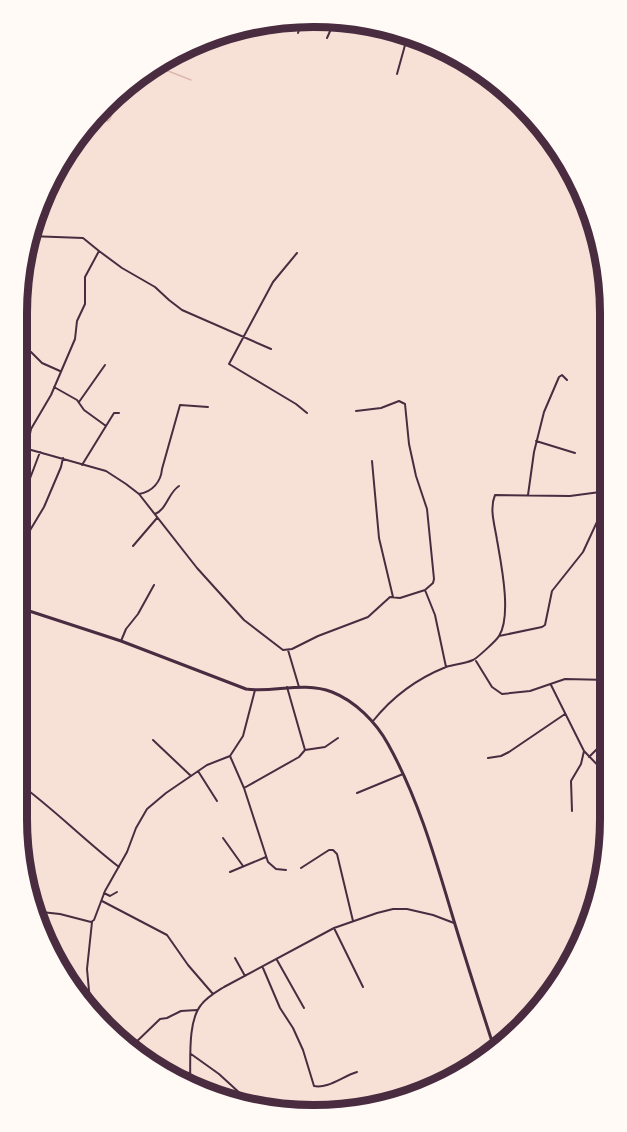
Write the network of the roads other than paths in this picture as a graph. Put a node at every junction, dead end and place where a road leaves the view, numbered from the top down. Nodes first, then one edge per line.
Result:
1 (300, 28) edge
2 (331, 28) edge
3 (298, 33) dead end
4 (327, 38) dead end
5 (406, 42) edge
6 (397, 74) dead end
7 (38, 236) edge
8 (99, 250) junction
9 (297, 253) dead end
10 (29, 282) edge
11 (28, 296) dead end
12 (243, 336) junction
13 (271, 349) dead end
14 (27, 351) edge
15 (105, 365) dead end
16 (60, 371) junction
17 (567, 380) dead end
18 (54, 387) junction
19 (80, 402) junction
20 (208, 407) dead end
21 (356, 411) dead end
22 (119, 413) dead end
23 (307, 413) dead end
24 (106, 426) junction
25 (536, 441) junction
26 (27, 449) joint
27 (40, 452) junction
28 (575, 453) dead end
29 (63, 458) junction
30 (372, 461) dead end
31 (82, 465) junction
32 (27, 486) edge
33 (179, 486) dead end
34 (600, 492) edge
35 (139, 494) junction
36 (528, 495) junction
37 (156, 516) junction
38 (600, 516) edge
39 (27, 537) edge
40 (133, 546) dead end
41 (154, 585) dead end
42 (425, 590) junction
43 (393, 597) junction
44 (27, 611) edge
45 (499, 636) junction
46 (121, 641) junction
47 (288, 650) junction
48 (476, 660) junction
49 (446, 667) junction
50 (600, 680) edge
51 (551, 685) junction
52 (287, 687) junction
53 (299, 687) junction
54 (255, 690) junction
55 (565, 713) junction
56 (372, 721) junction
57 (338, 738) dead end
58 (153, 740) dead end
59 (600, 746) edge
60 (305, 750) junction
61 (584, 750) junction
62 (230, 756) junction
63 (589, 757) junction
64 (488, 758) dead end
65 (600, 768) edge
66 (198, 771) junction
67 (403, 774) junction
68 (191, 776) junction
69 (244, 788) junction
70 (27, 790) edge
71 (357, 793) dead end
72 (217, 801) dead end
73 (572, 811) dead end
74 (223, 838) dead end
75 (266, 857) junction
76 (243, 866) junction
77 (119, 867) junction
78 (301, 868) dead end
79 (286, 870) dead end
80 (230, 872) dead end
81 (117, 892) dead end
82 (105, 893) junction
83 (102, 901) junction
84 (42, 912) edge
85 (93, 921) junction
86 (353, 921) junction
87 (455, 923) junction
88 (334, 928) junction
89 (235, 958) dead end
90 (277, 960) junction
91 (263, 968) junction
92 (245, 976) junction
93 (363, 987) dead end
94 (213, 994) junction
95 (90, 997) edge
96 (304, 1008) dead end
97 (198, 1010) junction
98 (492, 1042) edge
99 (135, 1043) edge
100 (191, 1054) junction
101 (182, 1072) edge
102 (357, 1072) dead end
103 (190, 1073) junction
104 (190, 1076) edge
105 (243, 1096) edge

1 - 3 street
2 - 4 street
5 - 6 street
7 - 8 street
8 - 12 street
8 - 16 street
9 - 12 street
10 - 11 street
12 - 13 street
12 - 23 street
14 - 16 street
15 - 19 street
16 - 18 street
17 - 25 street
18 - 19 street
18 - 26 street
19 - 24 street
20 - 35 street
21 - 42 street
22 - 24 street
24 - 31 street
25 - 28 street
25 - 36 street
26 - 27 street
27 - 29 street
27 - 32 street
29 - 31 street
29 - 39 street
30 - 43 street
31 - 35 street
33 - 37 street
34 - 36 street
35 - 37 street
36 - 45 street
37 - 40 street
37 - 47 street
38 - 45 street
41 - 46 street
42 - 43 street
42 - 49 street
43 - 47 street
44 - 46 street
45 - 48 street
46 - 54 street
47 - 53 street
48 - 49 street
48 - 51 street
49 - 56 street
50 - 51 street
51 - 55 street
52 - 53 street
52 - 54 street
52 - 60 street
53 - 56 street
54 - 62 street
55 - 61 street
55 - 64 street
56 - 67 street
57 - 60 street
58 - 68 street
59 - 63 street
60 - 69 street
61 - 63 street
61 - 73 street
62 - 66 street
62 - 69 street
63 - 65 street
66 - 68 street
66 - 72 street
67 - 71 street
67 - 87 street
68 - 77 street
69 - 75 street
70 - 77 street
74 - 76 street
75 - 76 street
75 - 79 street
76 - 80 street
77 - 82 street
78 - 86 street
81 - 82 street
82 - 83 street
83 - 85 street
83 - 94 street
84 - 85 street
85 - 95 street
86 - 87 street
86 - 88 street
87 - 98 street
88 - 90 street
88 - 93 street
89 - 92 street
90 - 91 street
90 - 96 street
91 - 92 street
91 - 102 street
92 - 94 street
94 - 97 street
97 - 99 street
97 - 100 street
100 - 103 street
100 - 105 street
101 - 103 street
103 - 104 street

